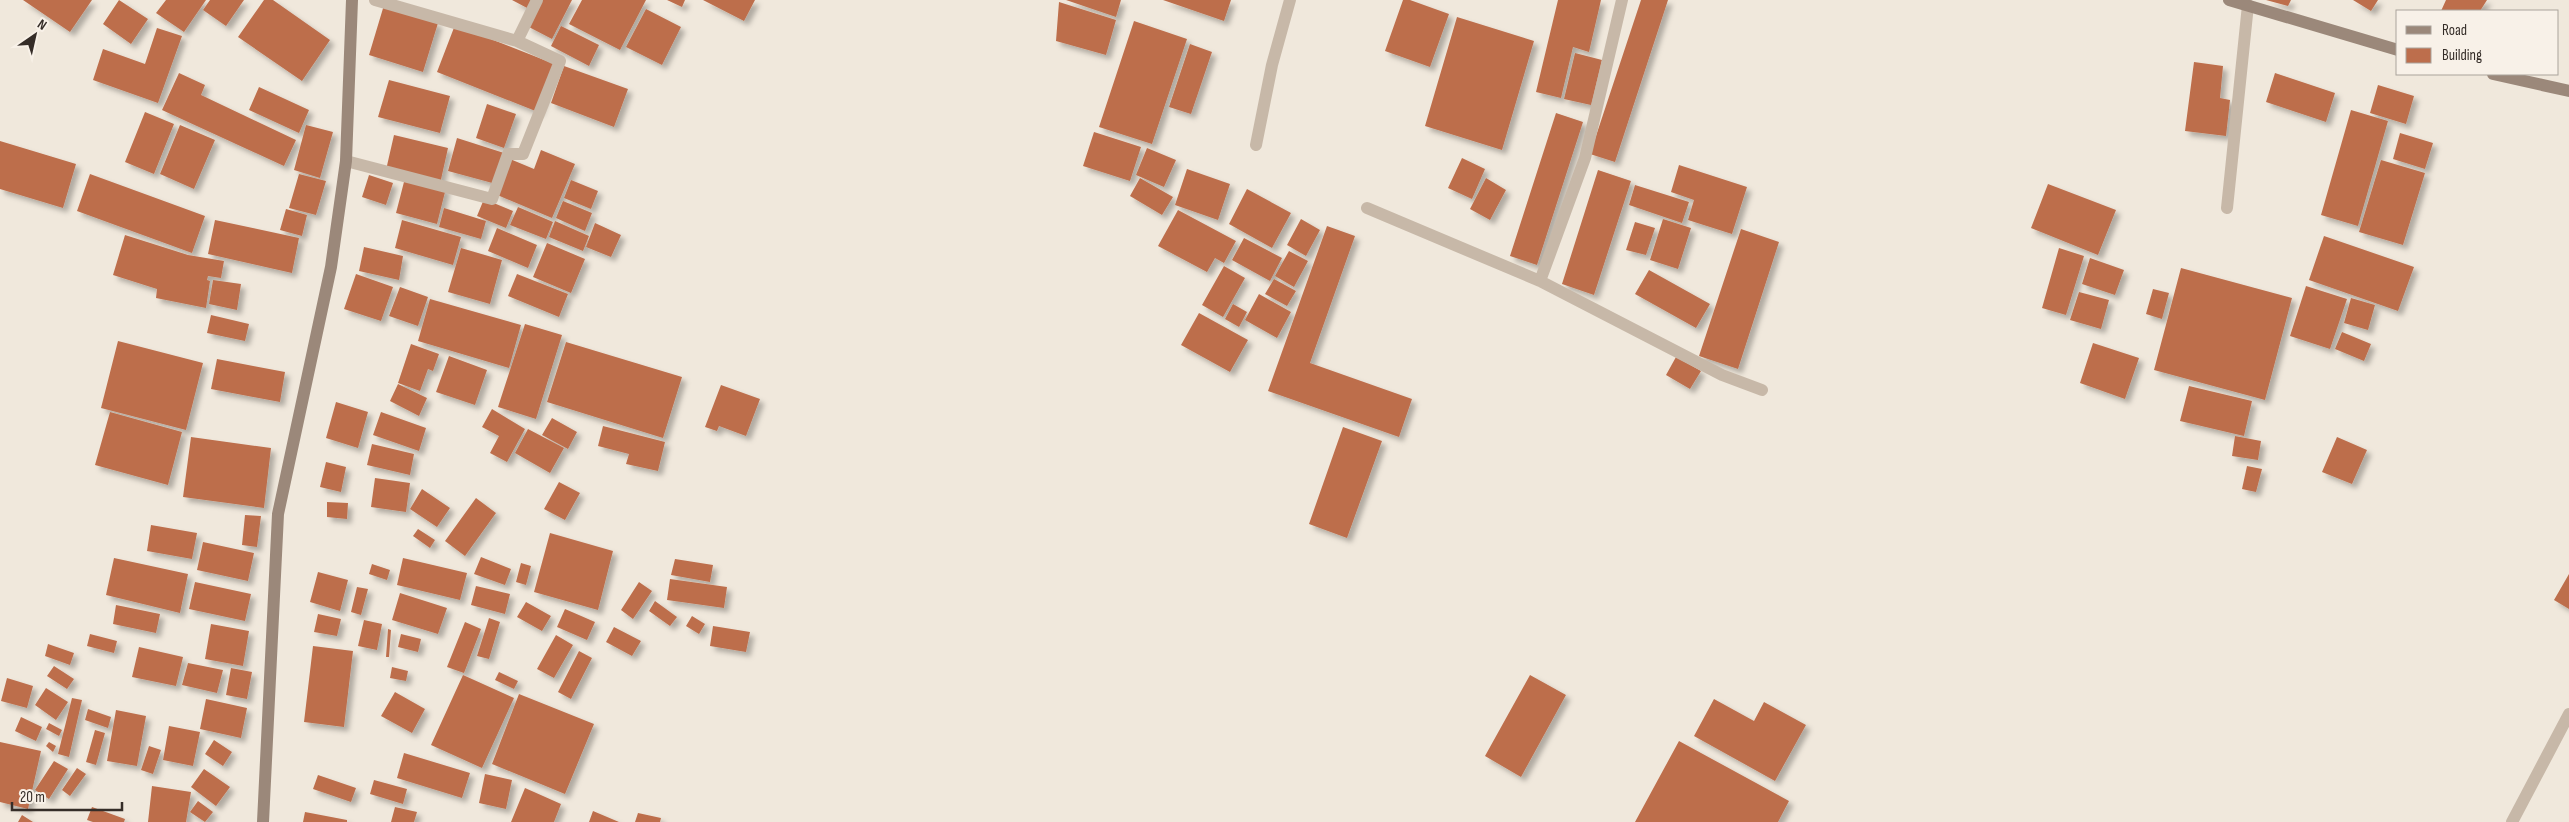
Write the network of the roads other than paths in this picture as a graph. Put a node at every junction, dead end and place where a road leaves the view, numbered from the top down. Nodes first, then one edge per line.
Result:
1 (352, 0) edge
2 (375, 0) edge
3 (536, 0) edge
4 (1290, 0) edge
5 (1622, 0) edge
6 (2229, 0) edge
7 (2248, 5) junction
8 (517, 40) junction
9 (2396, 49) edge
10 (2497, 75) edge
11 (2569, 91) edge
12 (1256, 144) dead end
13 (346, 161) junction
14 (1367, 208) dead end
15 (2227, 208) dead end
16 (1540, 281) junction
17 (1762, 390) dead end
18 (2569, 714) edge
19 (263, 822) edge
20 (2512, 822) edge

1 - 13 main road
2 - 8 street
3 - 8 street
4 - 12 street
5 - 16 street
6 - 7 main road
7 - 9 main road
7 - 15 street
8 - 13 street
10 - 11 main road
13 - 19 main road
14 - 16 street
16 - 17 street
18 - 20 street

